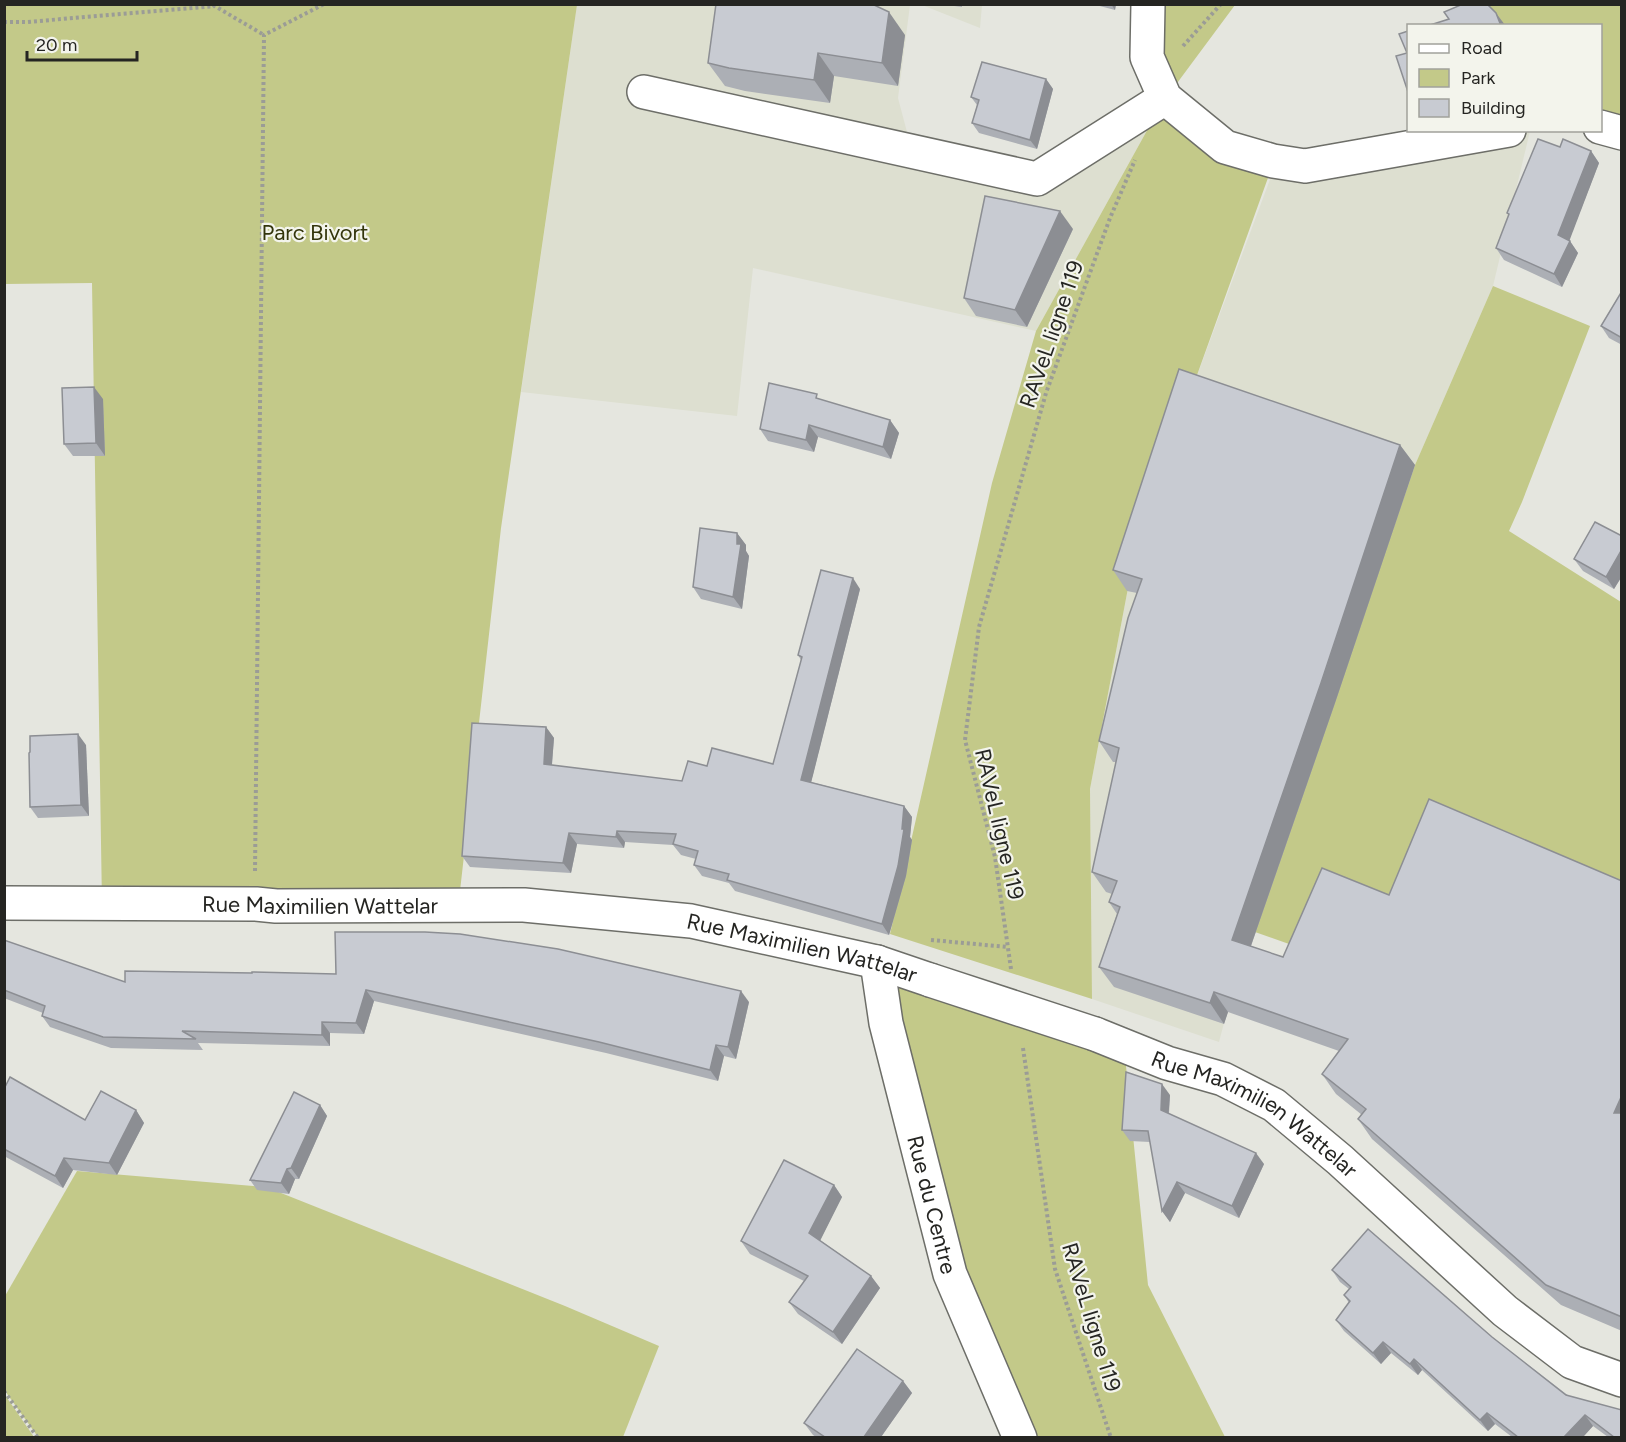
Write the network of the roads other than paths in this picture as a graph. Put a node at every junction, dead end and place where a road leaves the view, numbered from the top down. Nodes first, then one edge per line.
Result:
1 (1148, 4) edge
2 (644, 92) dead end
3 (1166, 98) junction
4 (1602, 128) edge
5 (1498, 132) edge
6 (1622, 133) edge
7 (4, 903) edge
8 (877, 962) junction
9 (1622, 1380) edge
10 (1020, 1437) edge

1 - 3 street
2 - 3 street
3 - 5 street
4 - 6 street
7 - 8 street, Rue Maximilien Wattelar
8 - 9 street, Rue Maximilien Wattelar, bridge
8 - 10 street, Rue du Centre

